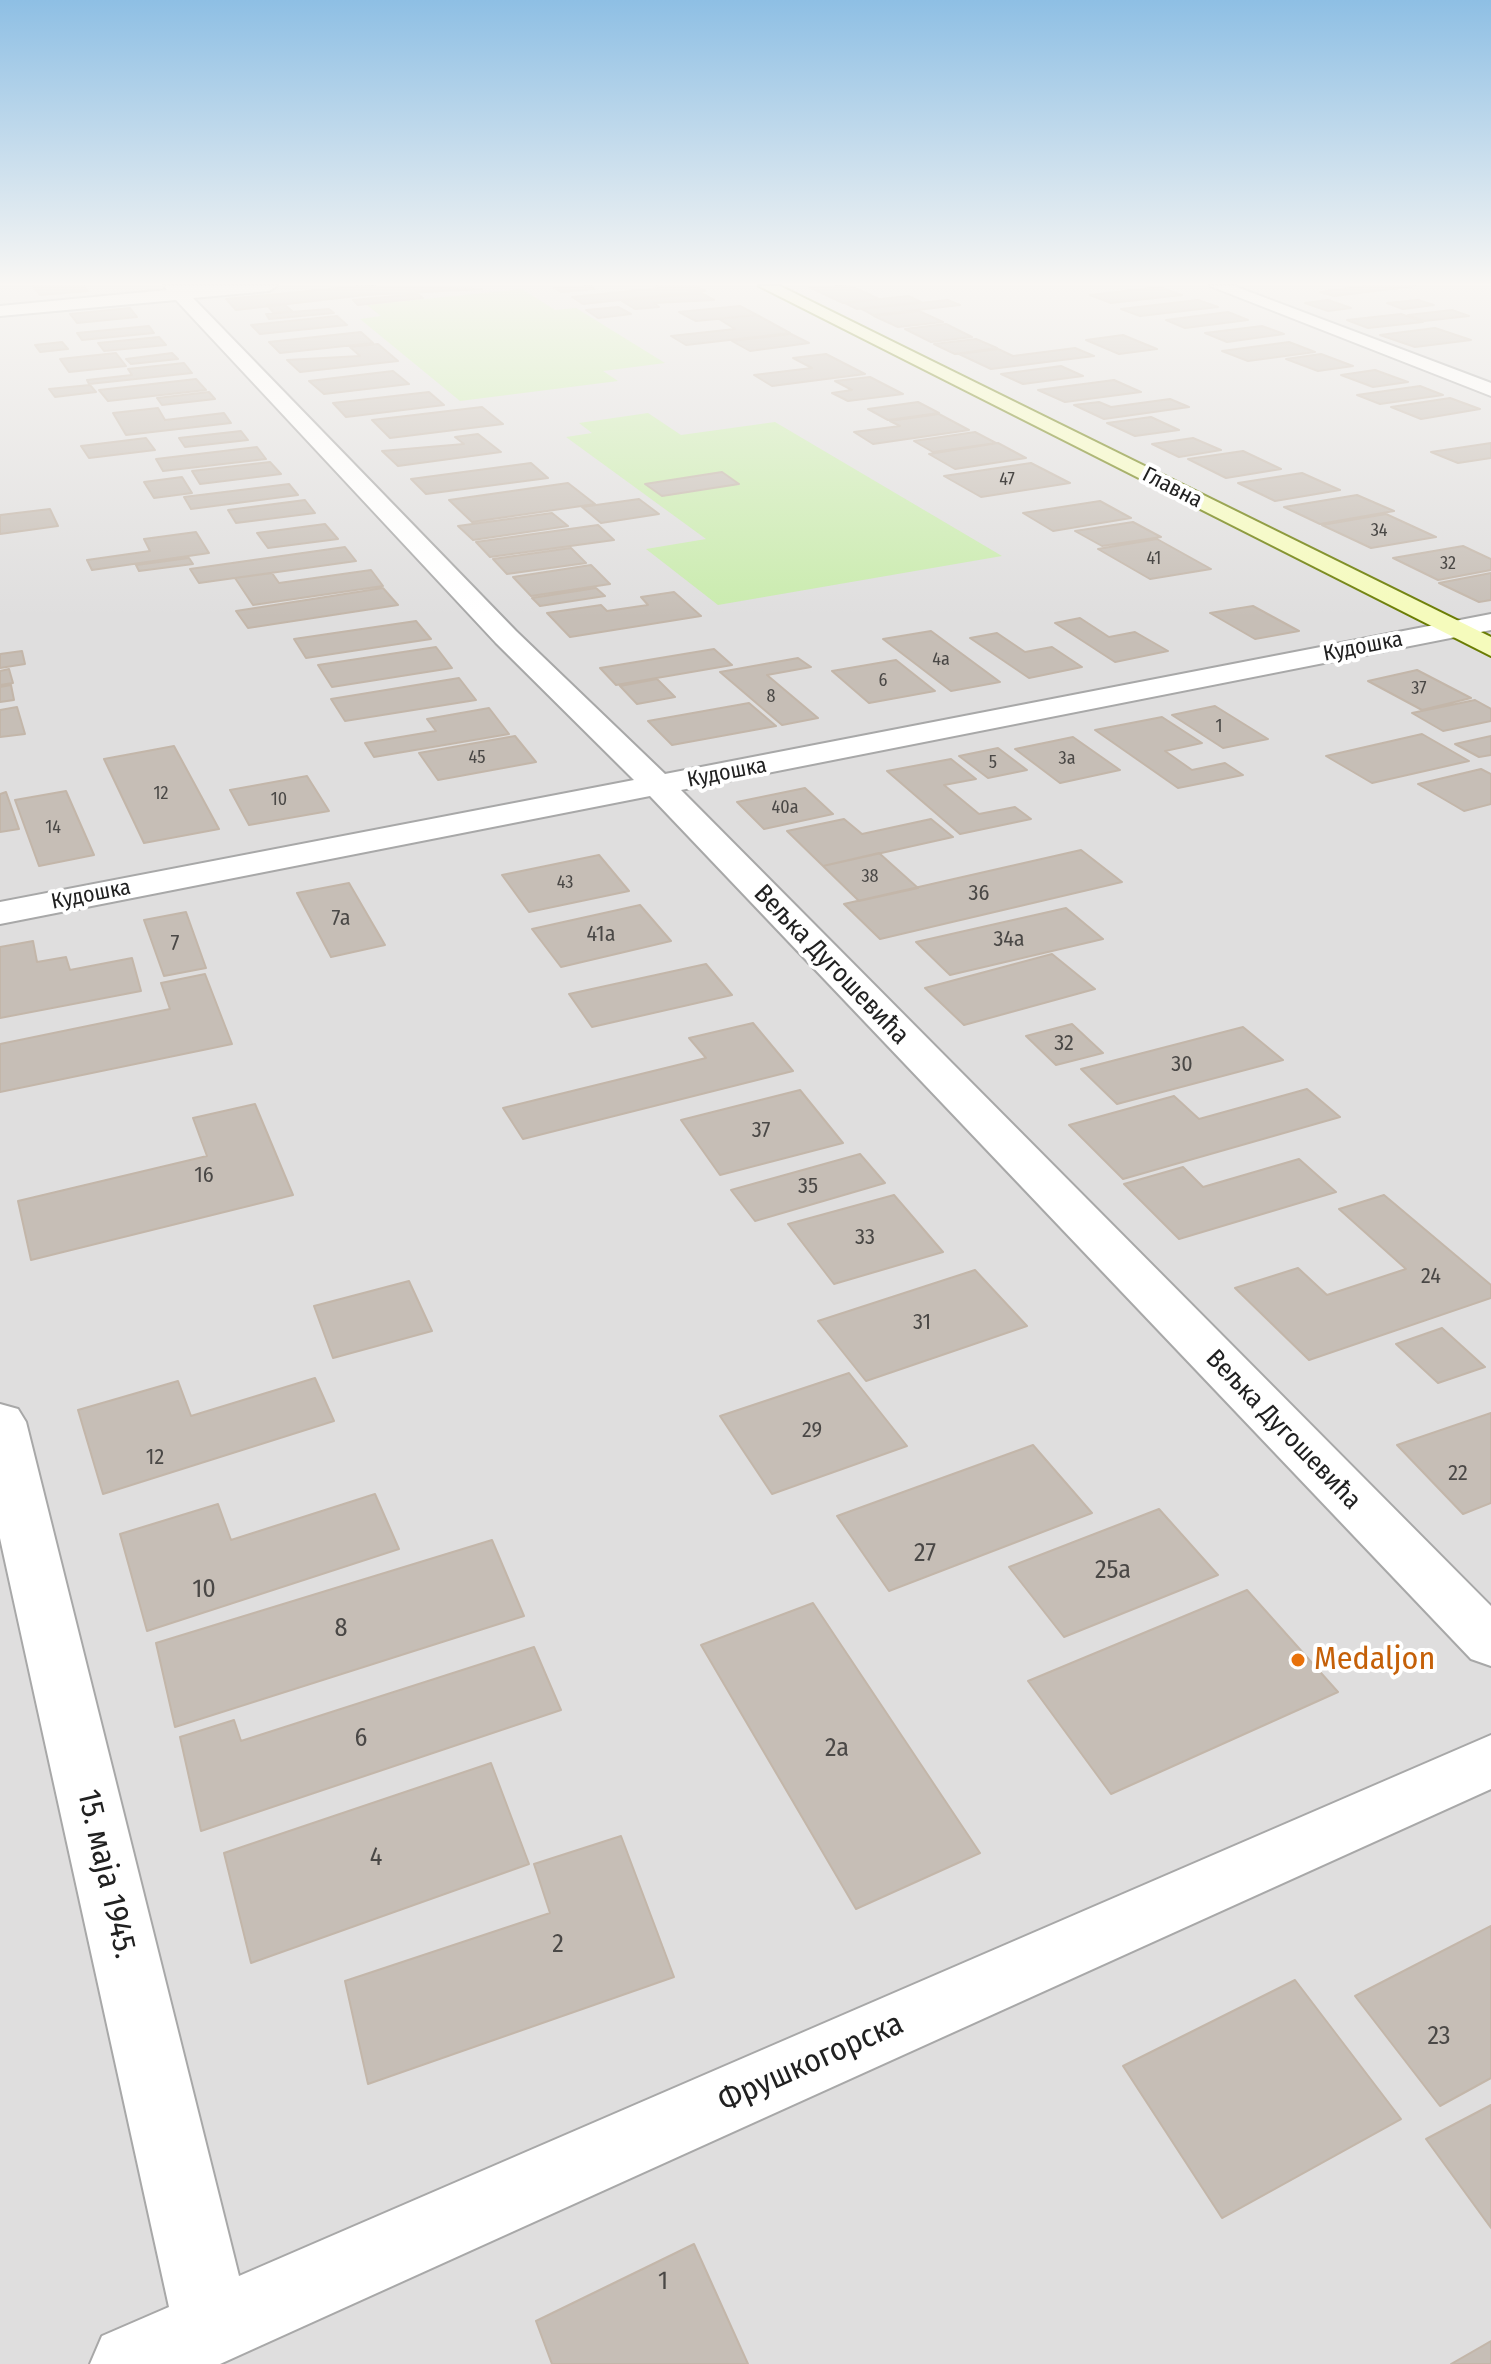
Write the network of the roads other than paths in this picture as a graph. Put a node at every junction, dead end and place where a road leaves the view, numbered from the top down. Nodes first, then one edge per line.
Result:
1 (277, 396) edge
2 (988, 396) edge
3 (1491, 622) edge
4 (1454, 629) junction
5 (1491, 648) edge
6 (659, 786) junction
7 (0, 913) edge
8 (0, 1422) edge
9 (1491, 1643) edge
10 (1491, 1761) edge
11 (213, 2327) junction
12 (130, 2364) edge

1 - 6 street, Вељка Дугошевића
2 - 4 main road, Главна
3 - 4 street, Кудошка
4 - 5 main road, Главна
4 - 6 street, Кудошка
6 - 7 street, Кудошка
6 - 9 street, Вељка Дугошевића
8 - 11 street, 15. маја 1945.
10 - 11 street, Фрушкогорска
11 - 12 street, Фрушкогорска

